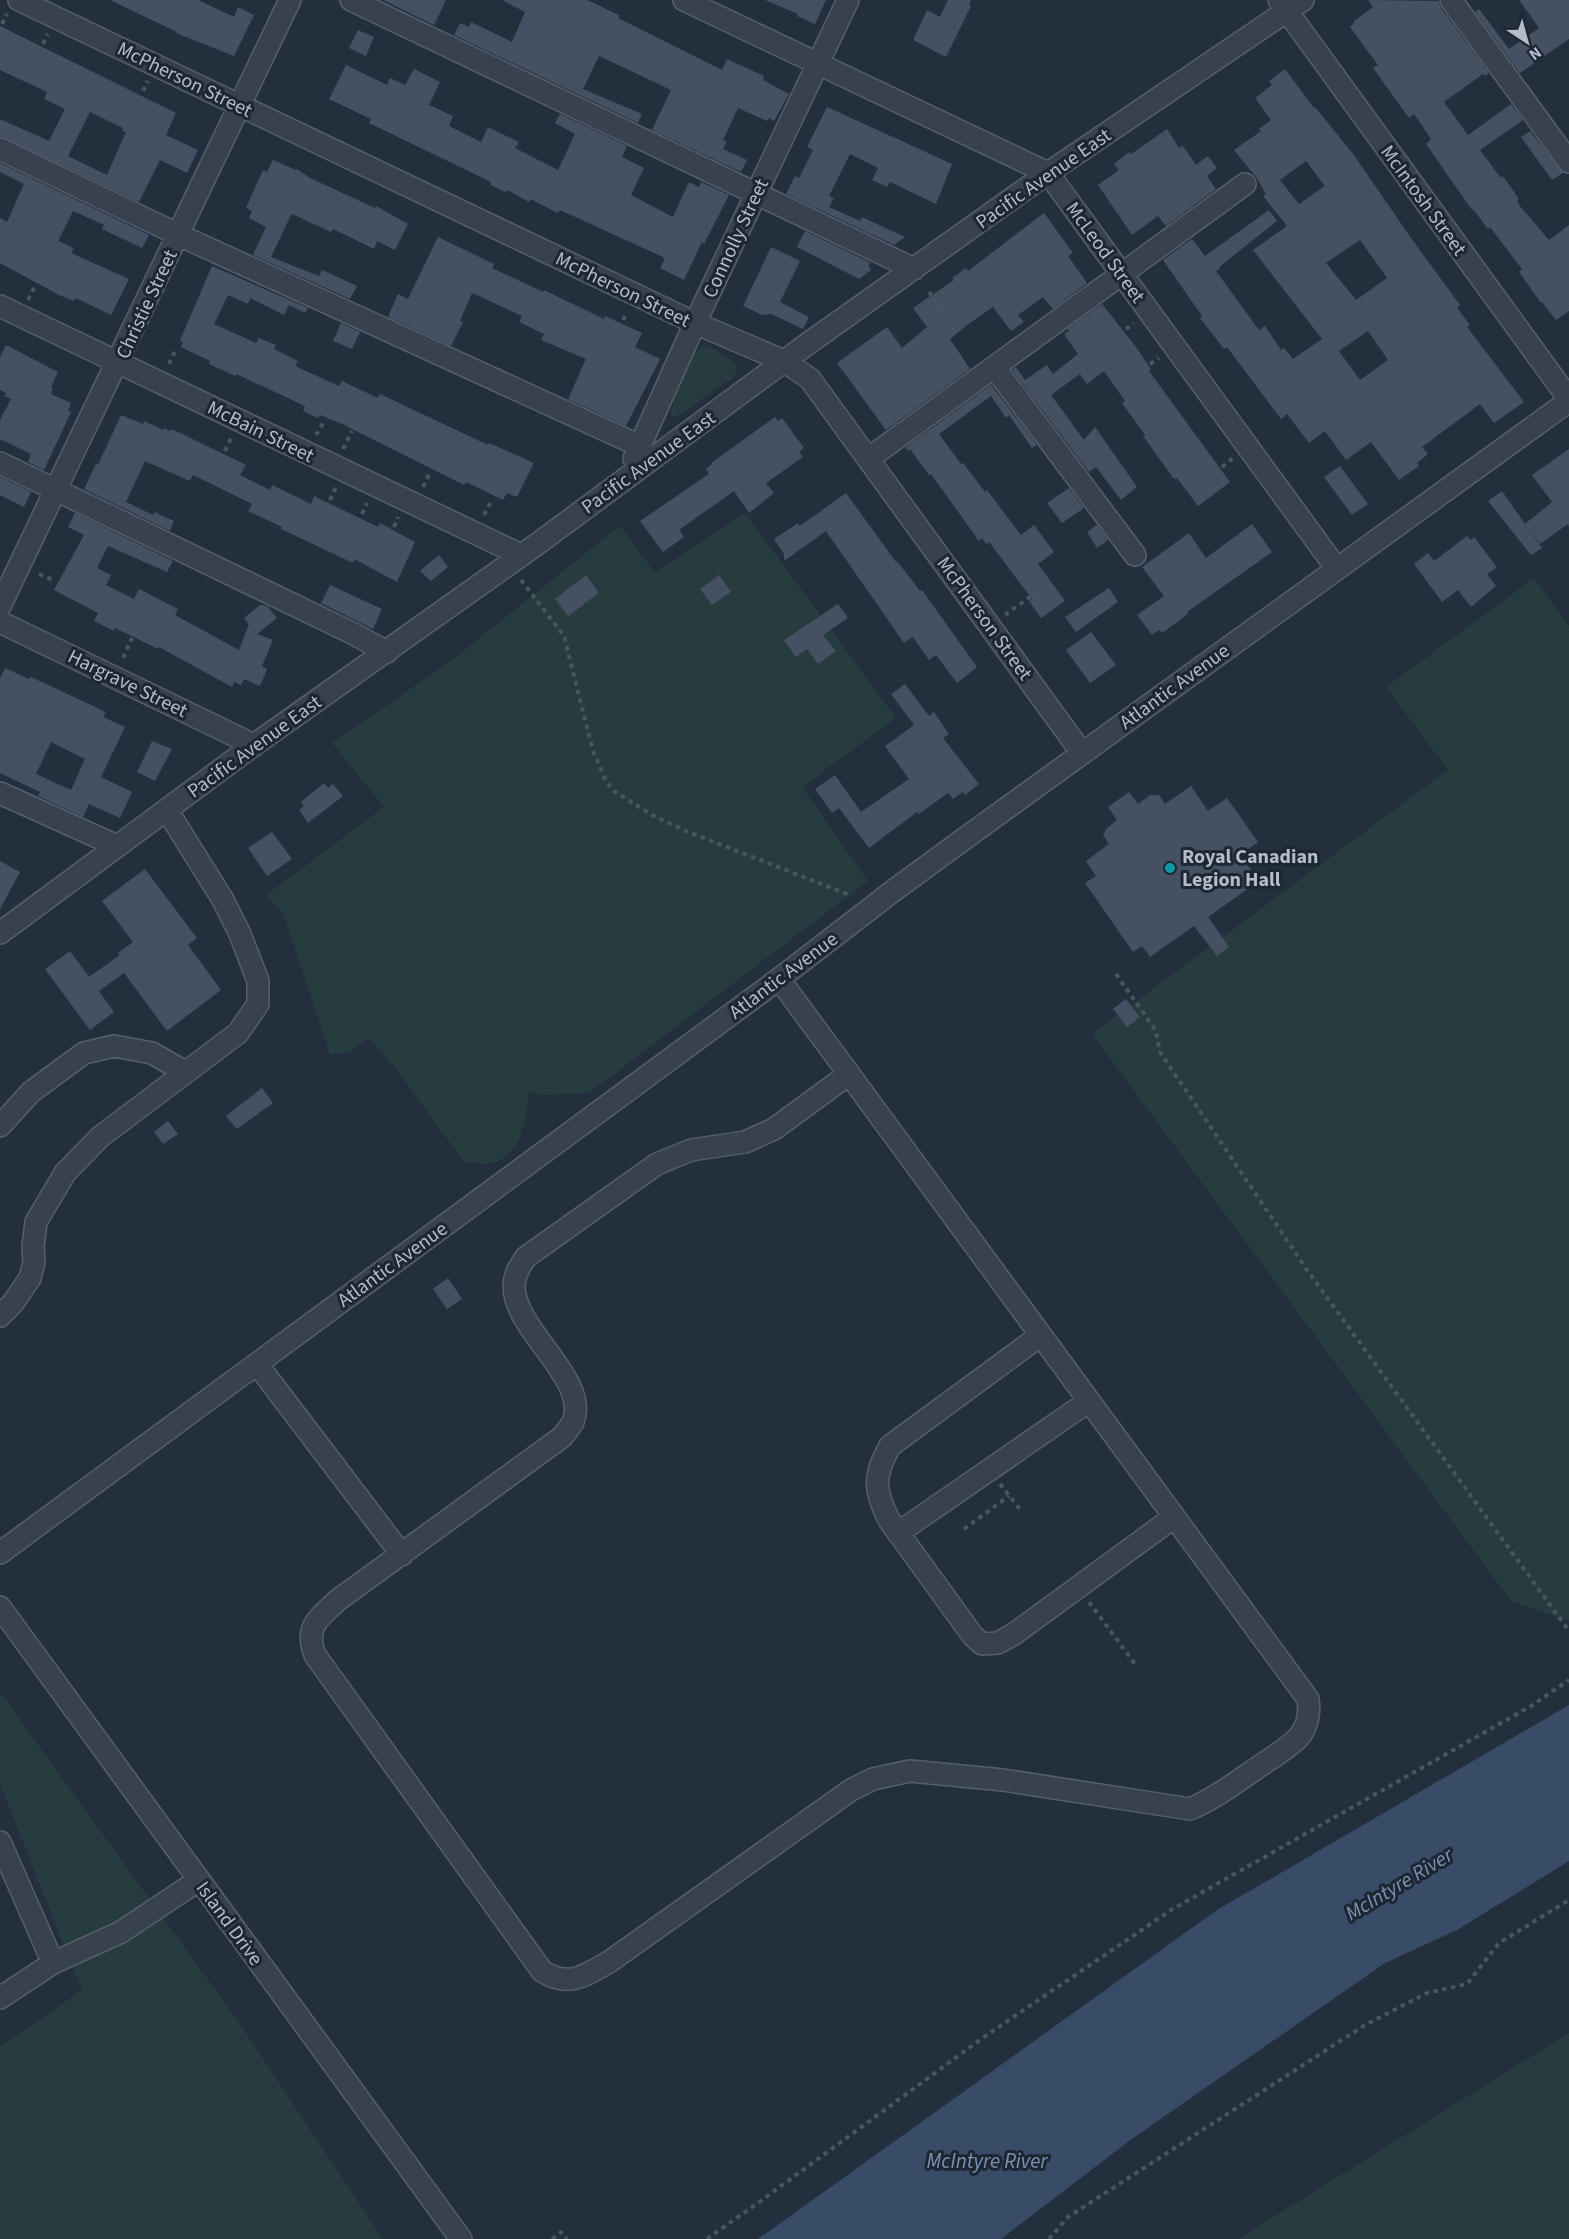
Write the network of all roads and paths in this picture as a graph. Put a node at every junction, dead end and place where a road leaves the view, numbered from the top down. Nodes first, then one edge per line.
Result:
1 (290, 0) edge
2 (351, 0) edge
3 (684, 0) edge
4 (848, 0) edge
5 (1451, 0) edge
6 (1290, 4) edge
7 (13, 6) edge
8 (2, 24) dead end
9 (818, 63) junction
10 (240, 106) junction
11 (0, 149) edge
12 (1569, 162) edge
13 (1048, 173) junction
14 (1245, 184) dead end
15 (757, 192) junction
16 (179, 235) junction
17 (914, 269) junction
18 (1122, 274) junction
19 (36, 284) dead end
20 (929, 292) dead end
21 (28, 300) dead end
22 (0, 306) edge
23 (629, 310) dead end
24 (943, 312) dead end
25 (623, 320) dead end
26 (695, 323) junction
27 (1134, 323) dead end
28 (1126, 329) dead end
29 (176, 349) dead end
30 (1160, 357) dead end
31 (784, 361) junction
32 (118, 363) junction
33 (1150, 364) dead end
34 (168, 366) dead end
35 (994, 367) junction
36 (1569, 400) edge
37 (325, 420) dead end
38 (352, 431) dead end
39 (316, 436) dead end
40 (231, 437) dead end
41 (640, 446) junction
42 (343, 449) dead end
43 (225, 451) dead end
44 (1235, 457) dead end
45 (868, 459) junction
46 (0, 463) edge
47 (1222, 467) dead end
48 (430, 472) dead end
49 (626, 478) junction
50 (336, 487) dead end
51 (423, 487) dead end
52 (55, 491) junction
53 (330, 500) dead end
54 (492, 500) dead end
55 (368, 502) dead end
56 (362, 513) dead end
57 (484, 516) dead end
58 (398, 517) dead end
59 (394, 527) dead end
60 (1135, 555) dead end
61 (515, 560) junction
62 (1337, 569) junction
63 (39, 573) dead end
64 (55, 581) dead end
65 (1041, 589) dead end
66 (0, 606) edge
67 (1005, 615) dead end
68 (0, 622) edge
69 (132, 638) dead end
70 (387, 652) junction
71 (123, 658) dead end
72 (255, 745) junction
73 (1082, 753) junction
74 (0, 794) edge
75 (167, 810) junction
76 (117, 846) junction
77 (875, 906) junction
78 (0, 933) edge
79 (1116, 974) dead end
80 (779, 979) junction
81 (185, 1072) junction
82 (849, 1074) junction
83 (0, 1126) edge
84 (0, 1316) edge
85 (1041, 1335) junction
86 (258, 1364) junction
87 (1089, 1401) junction
88 (989, 1470) junction
89 (1009, 1496) junction
90 (1022, 1512) dead end
91 (1174, 1517) junction
92 (964, 1529) dead end
93 (898, 1533) junction
94 (0, 1553) edge
95 (402, 1555) junction
96 (1078, 1587) junction
97 (0, 1607) edge
98 (1569, 1631) edge
99 (1135, 1664) dead end
100 (1569, 1680) edge
101 (0, 1842) edge
102 (199, 1880) junction
103 (1569, 1900) edge
104 (53, 1963) junction
105 (0, 1998) edge
106 (461, 2239) edge
107 (552, 2239) edge
108 (567, 2239) edge
109 (707, 2239) edge
110 (1049, 2239) edge

1 - 10 street, Christie Street
2 - 15 street
3 - 9 street, McLeod Street
4 - 9 street, Connolly Street
5 - 12 street
6 - 13 street, Pacific Avenue East
6 - 36 street, McIntosh Street
7 - 8 path
7 - 10 street, McPherson Street
9 - 13 street, McLeod Street
9 - 15 street, Connolly Street
10 - 16 street, Christie Street
10 - 26 street, McPherson Street
11 - 16 street
13 - 17 street, Pacific Avenue East
13 - 18 street, McLeod Street
14 - 18 street
15 - 17 street
15 - 26 street, Connolly Street
16 - 32 street, Christie Street
16 - 41 street
17 - 31 street, Pacific Avenue East
18 - 35 street
18 - 62 street, McLeod Street
19 - 21 path
20 - 24 path
22 - 32 street, McBain Street
23 - 25 path
26 - 31 street, McPherson Street
26 - 41 street, Connolly Street
27 - 28 path
29 - 34 path
30 - 33 path
31 - 45 street, McPherson Street
31 - 49 street, Pacific Avenue East
32 - 52 street, Christie Street
32 - 61 street, McBain Street
35 - 45 street
35 - 60 street
36 - 62 street, Atlantic Avenue
37 - 39 path
38 - 42 path
40 - 43 path
41 - 49 street, Connolly Street
44 - 47 path
45 - 73 street, McPherson Street
46 - 52 street
48 - 51 path
49 - 61 street, Pacific Avenue East
50 - 53 path
52 - 66 street, Christie Street
52 - 70 street
54 - 57 path
55 - 56 path
58 - 59 path
61 - 70 street, Pacific Avenue East
61 - 77 path
62 - 73 street, Atlantic Avenue
63 - 64 path
65 - 67 path
68 - 72 street, Hargrave Street
69 - 71 path
70 - 72 street, Pacific Avenue East
72 - 75 street, Pacific Avenue East
73 - 77 street, Atlantic Avenue
74 - 76 street
75 - 76 street, Pacific Avenue East
75 - 81 street
76 - 78 street, Pacific Avenue East
77 - 80 street, Atlantic Avenue
79 - 98 path
80 - 82 street
80 - 86 street, Atlantic Avenue
81 - 83 street
81 - 84 street
82 - 85 street
82 - 95 street
85 - 87 street
85 - 93 street
86 - 94 street, Atlantic Avenue
86 - 95 street
87 - 88 street
87 - 91 street
88 - 89 path
88 - 93 street
89 - 90 path
89 - 92 path
91 - 95 street
91 - 96 street
93 - 96 street
96 - 99 path
97 - 102 street, Island Drive
100 - 109 path
101 - 104 street
102 - 104 street
102 - 106 street, Island Drive
103 - 110 path
104 - 105 street
107 - 108 path

